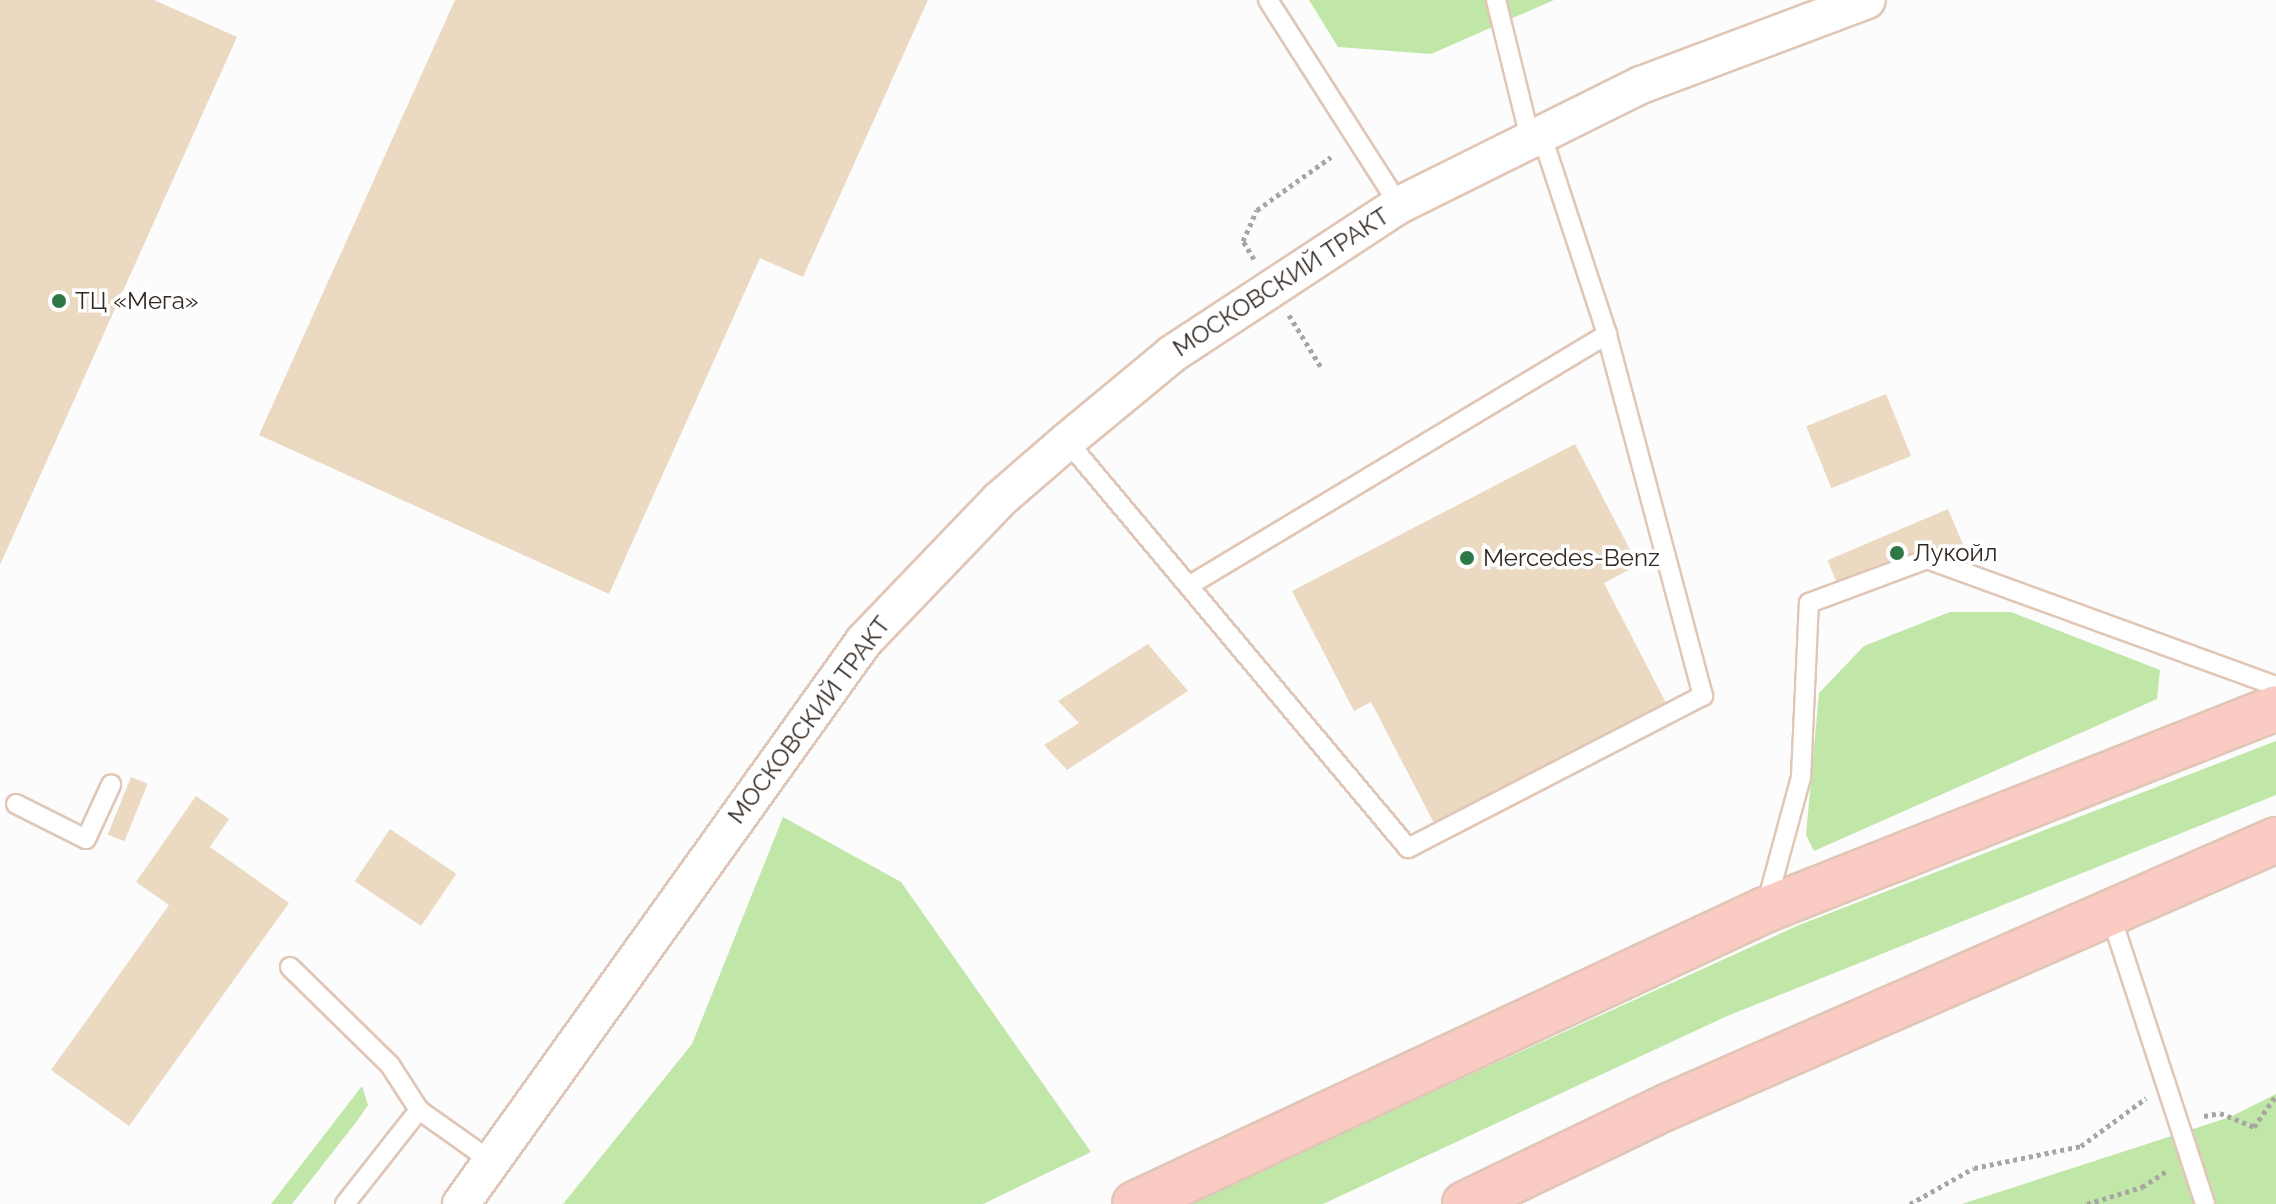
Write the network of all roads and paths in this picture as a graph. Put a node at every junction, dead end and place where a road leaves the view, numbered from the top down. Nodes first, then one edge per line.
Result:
1 (1268, 0) edge
2 (1496, 0) edge
3 (1867, 0) edge
4 (1535, 135) junction
5 (1399, 205) junction
6 (1607, 334) junction
7 (1067, 441) junction
8 (1190, 585) junction
9 (2276, 686) edge
10 (2276, 708) edge
11 (111, 785) dead end
12 (16, 804) dead end
13 (2276, 840) edge
14 (1765, 910) junction
15 (2110, 913) junction
16 (290, 967) dead end
17 (2170, 1094) junction
18 (2276, 1095) edge
19 (419, 1110) junction
20 (2182, 1128) junction
21 (2189, 1149) junction
22 (491, 1161) junction
23 (345, 1204) edge
24 (461, 1204) edge
25 (1135, 1204) edge
26 (1465, 1204) edge
27 (1910, 1204) edge
28 (2087, 1204) edge
29 (2205, 1204) edge

1 - 5 lane
2 - 4 lane
3 - 4 street, МОСКОВСКИЙ ТРАКТ
4 - 5 street, МОСКОВСКИЙ ТРАКТ
4 - 6 lane
5 - 7 street, МОСКОВСКИЙ ТРАКТ
6 - 8 lane
6 - 8 lane
7 - 8 lane
7 - 22 street, МОСКОВСКИЙ ТРАКТ
9 - 14 lane
10 - 14 main road
11 - 12 lane
13 - 15 main road
14 - 25 main road
15 - 17 lane
15 - 26 main road
16 - 19 lane
17 - 20 lane
17 - 27 path
18 - 20 path
19 - 22 lane
19 - 23 lane
20 - 21 lane
21 - 28 path
21 - 29 lane
22 - 24 street, МОСКОВСКИЙ ТРАКТ

